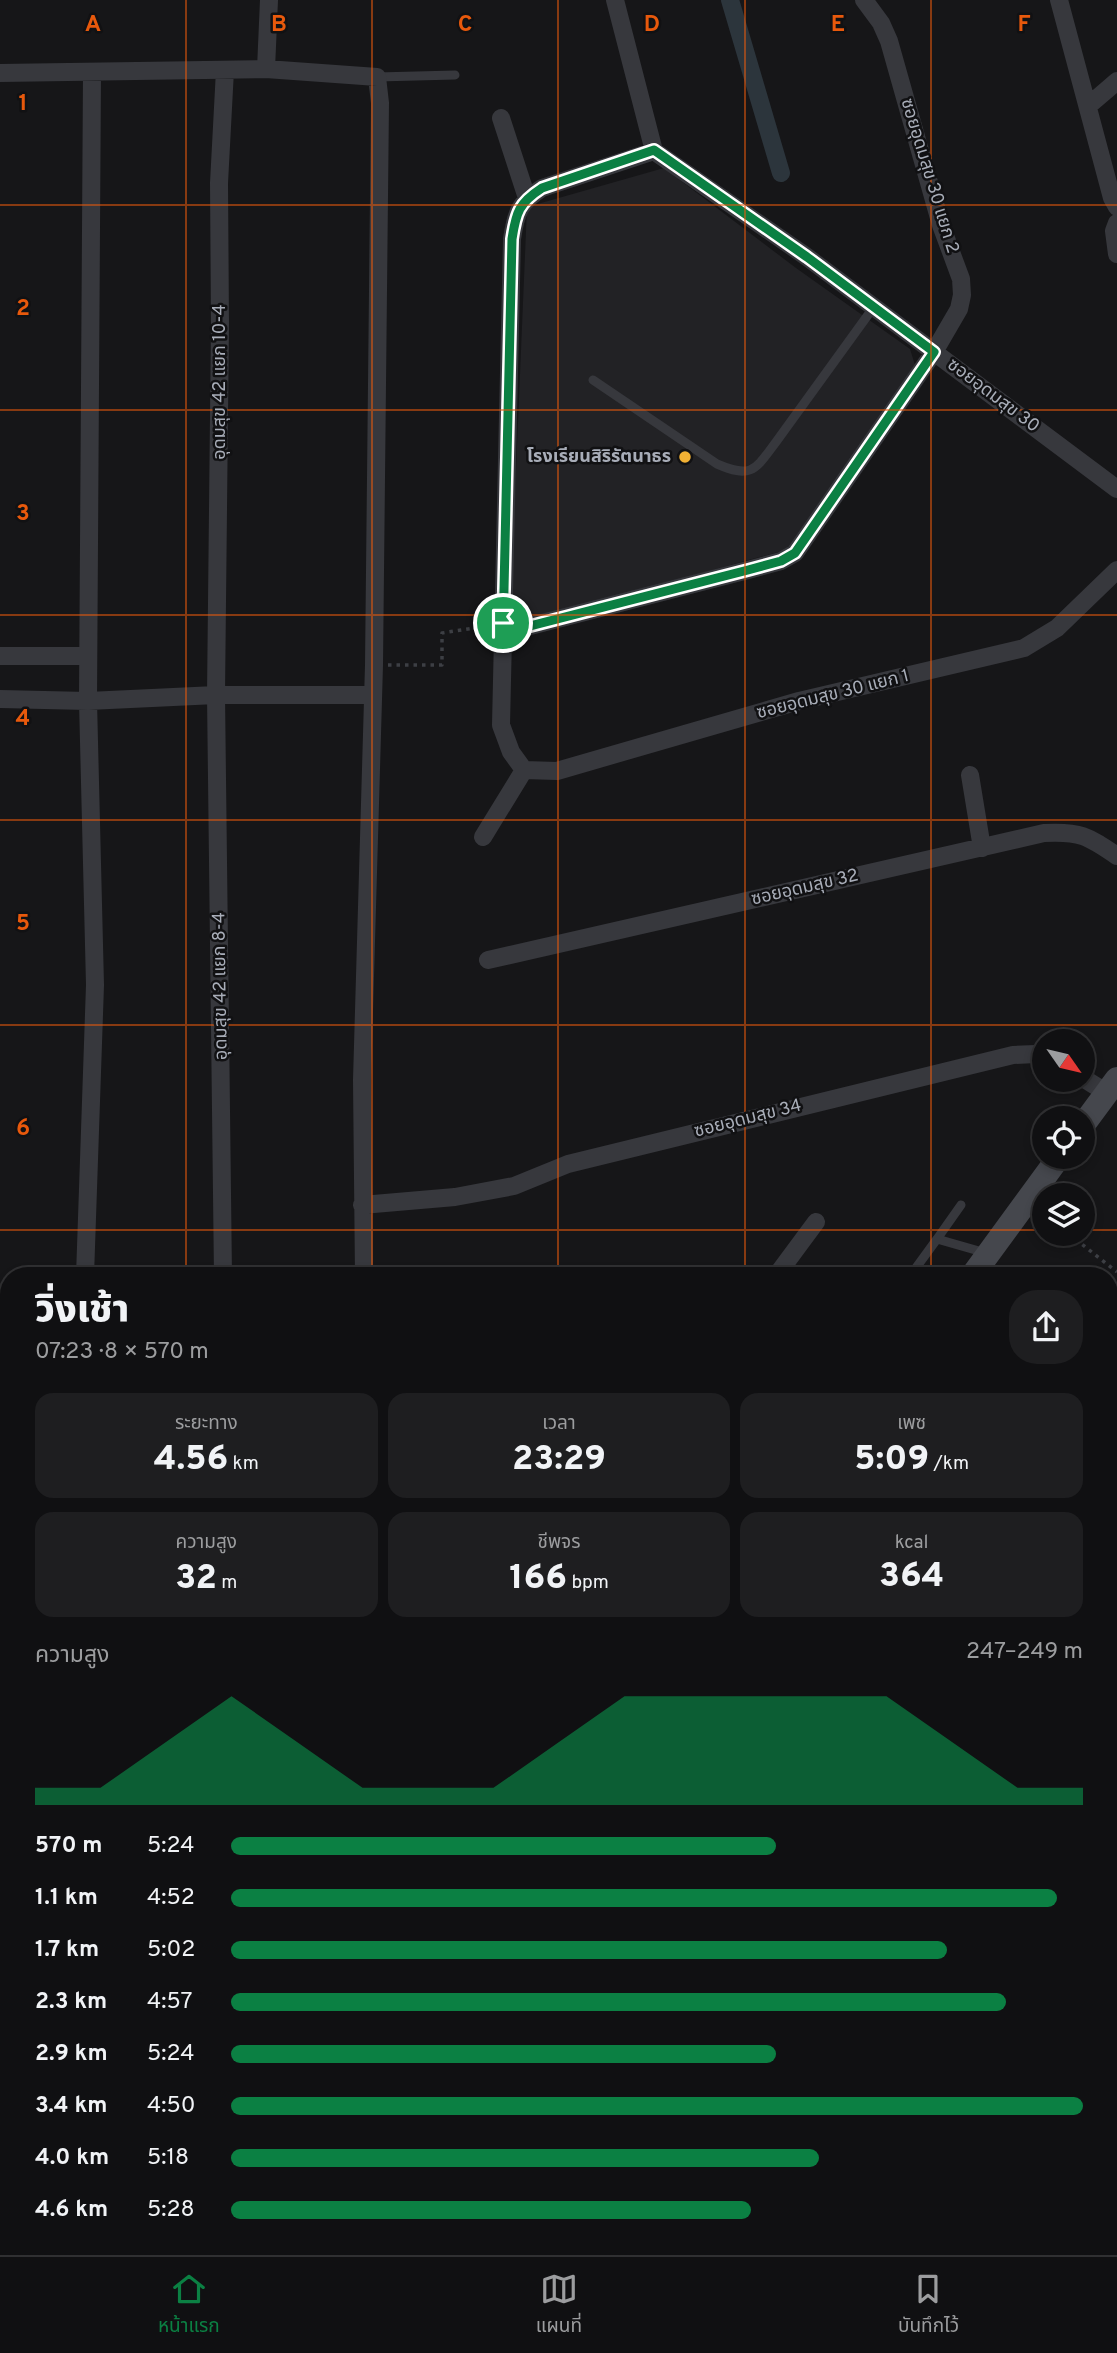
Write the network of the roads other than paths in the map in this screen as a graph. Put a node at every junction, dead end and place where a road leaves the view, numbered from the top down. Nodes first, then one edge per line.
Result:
1 (269, 0) edge
2 (615, 0) edge
3 (864, 0) edge
4 (1059, 0) edge
5 (225, 69) junction
6 (267, 69) junction
7 (0, 73) edge
8 (92, 73) junction
9 (455, 75) dead end
10 (377, 77) junction
11 (1117, 81) edge
12 (1088, 106) junction
13 (501, 118) dead end
14 (654, 150) junction
15 (527, 198) junction
16 (1117, 207) edge
17 (1117, 223) edge
18 (1117, 254) edge
19 (873, 308) junction
20 (934, 352) junction
21 (593, 380) dead end
22 (1117, 489) edge
23 (1117, 570) edge
24 (503, 628) junction
25 (0, 656) edge
26 (88, 656) junction
27 (216, 695) junction
28 (373, 695) junction
29 (0, 699) edge
30 (88, 701) junction
31 (524, 770) junction
32 (970, 775) dead end
33 (483, 837) dead end
34 (982, 848) junction
35 (1117, 856) edge
36 (488, 960) dead end
37 (1032, 1054) edge
38 (1112, 1086) edge
39 (1095, 1109) edge
40 (1050, 1169) edge
41 (362, 1205) junction
42 (961, 1205) dead end
43 (816, 1222) dead end
44 (937, 1239) junction
45 (988, 1254) junction
46 (85, 1267) edge
47 (223, 1267) edge
48 (364, 1267) edge
49 (783, 1267) edge
50 (916, 1267) edge
51 (979, 1267) edge

1 - 6 street
2 - 14 street
3 - 20 street, ซอยอุดมสุข 30 แยก 2
4 - 12 street
5 - 6 street
5 - 8 street
5 - 27 street, อุดมสุข 42 แยก 10-4
6 - 10 street
7 - 8 street
8 - 26 street
9 - 10 lane
10 - 28 street
11 - 12 street
12 - 16 street
13 - 15 street
14 - 15 street
14 - 19 street, ซอยอุดมสุข 30
15 - 24 street
17 - 18 street
19 - 20 street, ซอยอุดมสุข 30
19 - 21 lane
20 - 22 street, ซอยอุดมสุข 30
20 - 24 street, ซอยอุดมสุข 30 แยก 2
23 - 31 street, ซอยอุดมสุข 30 แยก 1
24 - 31 street
25 - 26 street
26 - 30 street
27 - 28 street
27 - 30 street
27 - 47 street, อุดมสุข 42 แยก 8-4
28 - 41 street
29 - 30 street
30 - 46 street
31 - 33 street
32 - 34 street
34 - 35 street, ซอยอุดมสุข 32
34 - 36 street, ซอยอุดมสุข 32
37 - 41 street, ซอยอุดมสุข 34
38 - 39 main road
40 - 45 main road
41 - 48 street
42 - 44 lane
43 - 49 street
44 - 45 lane
44 - 50 lane
45 - 51 main road

